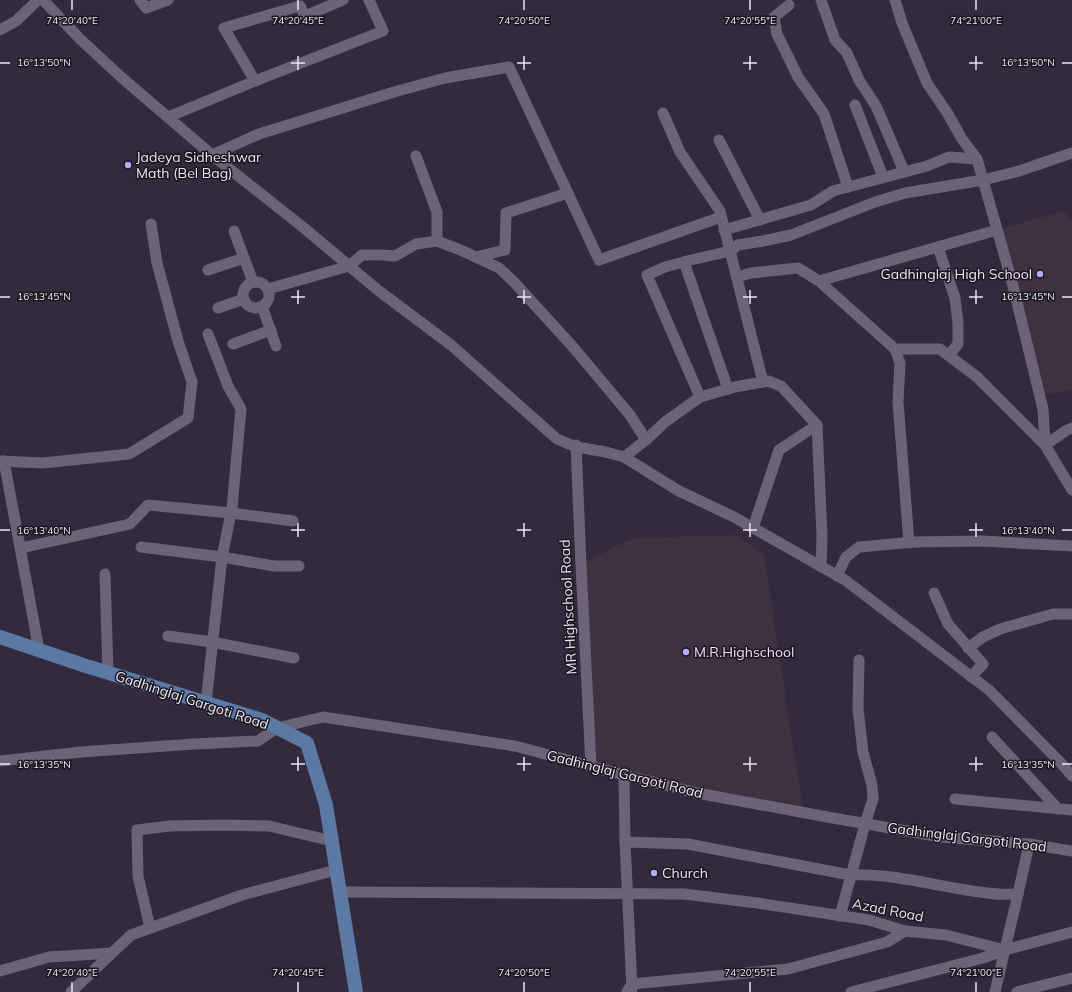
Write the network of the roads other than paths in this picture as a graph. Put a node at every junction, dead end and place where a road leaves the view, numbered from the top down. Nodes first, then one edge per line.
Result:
1 (38, 0) edge
2 (43, 0) edge
3 (140, 0) edge
4 (168, 0) edge
5 (343, 0) edge
6 (369, 0) edge
7 (821, 0) edge
8 (896, 0) edge
9 (789, 5) dead end
10 (0, 30) edge
11 (255, 81) junction
12 (855, 105) dead end
13 (664, 113) dead end
14 (168, 117) junction
15 (719, 140) dead end
16 (1072, 153) edge
17 (212, 155) junction
18 (416, 156) dead end
19 (977, 159) junction
20 (904, 171) junction
21 (883, 177) junction
22 (983, 180) junction
23 (848, 187) junction
24 (568, 193) junction
25 (721, 217) junction
26 (760, 220) junction
27 (151, 224) dead end
28 (724, 230) junction
29 (998, 230) junction
30 (234, 231) dead end
31 (436, 241) junction
32 (938, 247) junction
33 (730, 251) junction
34 (476, 257) junction
35 (244, 258) junction
36 (684, 262) junction
37 (349, 266) junction
38 (208, 270) dead end
39 (737, 277) junction
40 (819, 281) junction
41 (254, 282) junction
42 (268, 289) junction
43 (244, 298) junction
44 (262, 306) junction
45 (218, 308) dead end
46 (271, 330) junction
47 (208, 334) dead end
48 (233, 344) dead end
49 (276, 346) dead end
50 (895, 349) junction
51 (949, 355) junction
52 (763, 382) junction
53 (728, 389) junction
54 (700, 397) junction
55 (816, 425) junction
56 (1072, 428) edge
57 (646, 440) junction
58 (1045, 445) junction
59 (576, 446) junction
60 (624, 458) junction
61 (2, 461) edge
62 (1072, 490) edge
63 (231, 513) junction
64 (293, 522) dead end
65 (753, 528) junction
66 (909, 543) junction
67 (1072, 546) edge
68 (141, 547) dead end
69 (21, 548) junction
70 (222, 557) junction
71 (299, 566) dead end
72 (821, 567) junction
73 (105, 574) dead end
74 (837, 576) junction
75 (934, 593) dead end
76 (1072, 614) edge
77 (168, 636) dead end
78 (0, 637) edge
79 (212, 642) junction
80 (968, 648) junction
81 (39, 650) junction
82 (294, 658) dead end
83 (858, 660) dead end
84 (108, 672) junction
85 (971, 677) junction
86 (206, 703) junction
87 (277, 728) junction
88 (992, 736) dead end
89 (0, 761) edge
90 (591, 766) junction
91 (624, 775) junction
92 (1072, 776) edge
93 (955, 799) dead end
94 (1058, 809) junction
95 (1072, 810) edge
96 (864, 824) junction
97 (332, 841) junction
98 (625, 842) junction
99 (1029, 844) junction
100 (1072, 851) edge
101 (336, 870) junction
102 (851, 875) junction
103 (340, 892) junction
104 (628, 893) junction
105 (1018, 894) junction
106 (840, 916) junction
107 (150, 928) junction
108 (905, 931) junction
109 (1072, 932) edge
110 (1005, 950) junction
111 (112, 953) junction
112 (0, 971) edge
113 (1072, 978) edge
114 (630, 989) edge
115 (71, 992) edge
116 (356, 992) edge
117 (851, 992) edge
118 (995, 992) edge
119 (1017, 992) edge

1 - 10 street
2 - 14 street
3 - 4 street
5 - 11 street
6 - 11 street
7 - 20 street
8 - 19 street
9 - 23 street
11 - 14 street
12 - 21 street
13 - 25 street
14 - 17 street
15 - 26 street
16 - 22 street
17 - 24 street
17 - 37 street
18 - 31 street
19 - 20 street
19 - 22 street
20 - 21 street
21 - 23 street
22 - 29 street
22 - 33 street
23 - 26 street
24 - 25 street
24 - 34 street
25 - 28 street
26 - 28 street
27 - 61 street
28 - 33 street
29 - 32 street
29 - 58 street
30 - 35 street
31 - 34 street
31 - 37 street
32 - 40 street
32 - 51 street
33 - 36 street
33 - 39 street
34 - 57 street
35 - 38 street
35 - 41 street
36 - 53 street
36 - 54 street
37 - 42 street
37 - 59 street
39 - 40 street
39 - 52 street
40 - 50 street
41 - 42 street
41 - 43 street
42 - 44 street
43 - 44 street
43 - 45 street
44 - 46 street
46 - 48 street
46 - 49 street
47 - 63 street
50 - 51 street
50 - 66 street
51 - 58 street
52 - 53 street
52 - 55 street
53 - 54 street
54 - 57 street
55 - 65 street
55 - 72 street
56 - 58 street
57 - 60 street
58 - 62 street
59 - 60 street
59 - 90 street, MR Highschool Road
60 - 65 street
61 - 69 street
63 - 64 street
63 - 69 street
63 - 70 street
65 - 72 street
66 - 67 street
66 - 74 street
68 - 70 street
69 - 81 street
70 - 71 street
70 - 79 street
72 - 74 street
73 - 84 street
74 - 85 street
75 - 80 street
76 - 80 street
77 - 79 street
78 - 81 main road, Gadhinglaj Gargoti Road
79 - 82 street
79 - 86 street
80 - 85 street
81 - 84 main road, Gadhinglaj Gargoti Road
83 - 96 street
84 - 86 main road, Gadhinglaj Gargoti Road
85 - 92 street
86 - 87 main road, Gadhinglaj Gargoti Road
87 - 89 street
87 - 90 street, Gadhinglaj Gargoti Road
87 - 97 main road
88 - 94 street
90 - 91 street, Gadhinglaj Gargoti Road
91 - 96 street, Gadhinglaj Gargoti Road
91 - 98 street
93 - 94 street
94 - 95 street
96 - 99 street, Gadhinglaj Gargoti Road
96 - 102 street
97 - 101 main road
97 - 107 street
98 - 102 street
98 - 104 street
99 - 100 street, Gadhinglaj Gargoti Road
99 - 105 street
101 - 103 main road
101 - 107 street
102 - 105 street
102 - 106 street
103 - 104 street, Azad Road
103 - 116 main road
104 - 106 street, Azad Road
104 - 114 street
105 - 110 street
106 - 108 street, Azad Road
107 - 111 street
108 - 110 street, Azad Road
108 - 114 street
109 - 110 street
110 - 117 street
110 - 118 street
111 - 112 street
111 - 115 street
113 - 119 street

